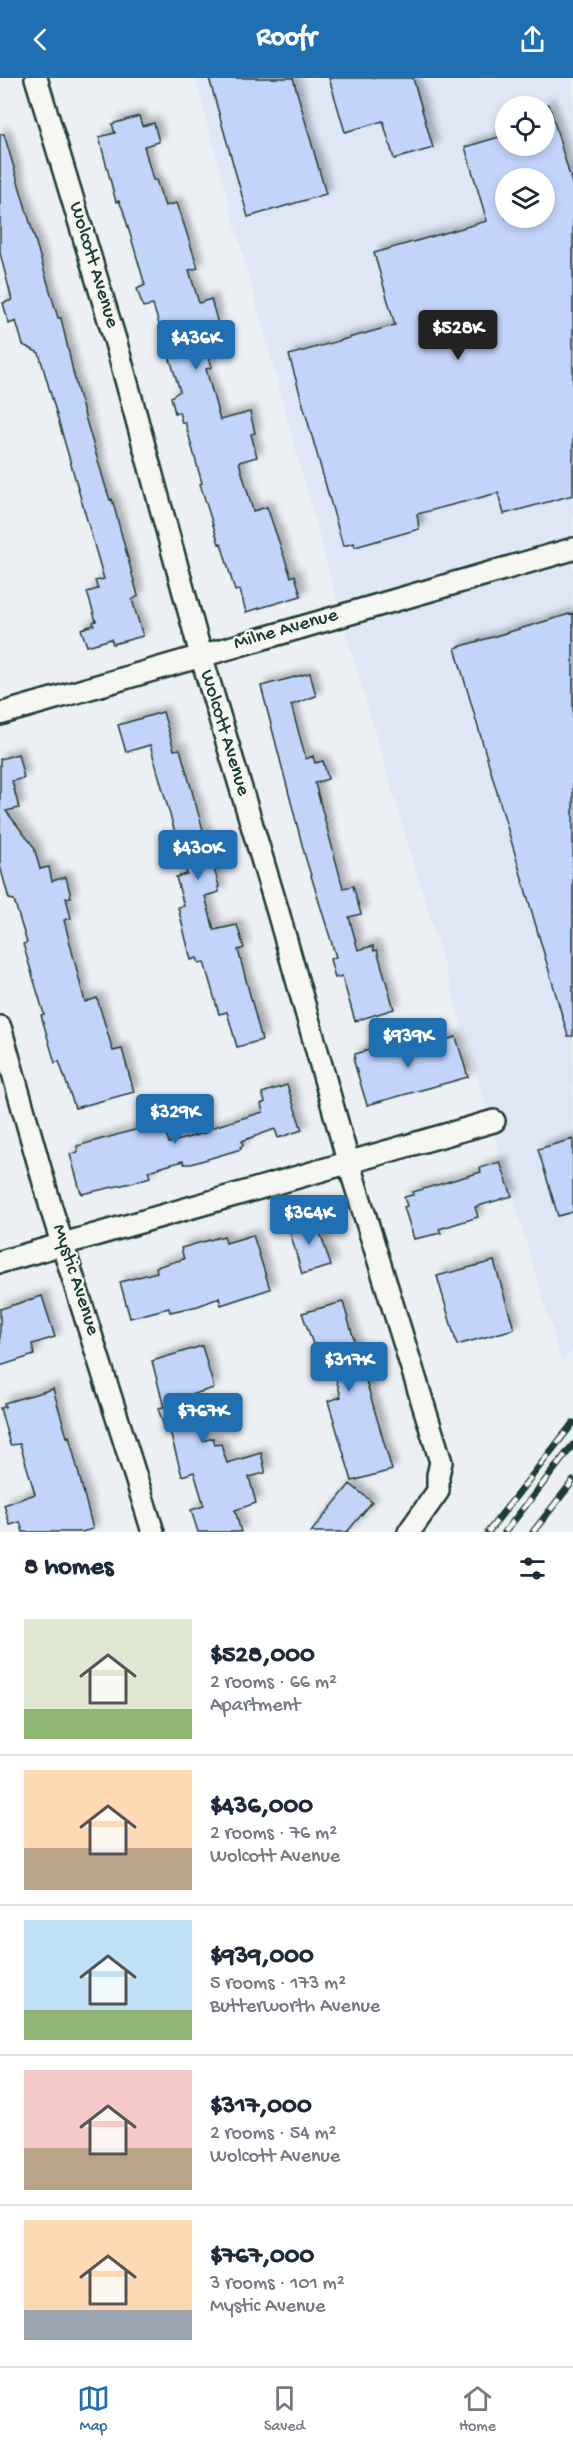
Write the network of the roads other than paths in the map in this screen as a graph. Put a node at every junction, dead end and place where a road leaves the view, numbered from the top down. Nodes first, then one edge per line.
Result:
1 (36, 78) edge
2 (573, 549) edge
3 (201, 655) junction
4 (0, 714) edge
5 (0, 1027) edge
6 (494, 1121) dead end
7 (348, 1161) junction
8 (63, 1244) junction
9 (0, 1262) edge
10 (153, 1532) edge
11 (409, 1532) edge

1 - 3 street, Wolcott Avenue
2 - 3 street, Milne Avenue
3 - 4 street, Milne Avenue
3 - 7 street, Wolcott Avenue
5 - 8 street, Mystic Avenue
6 - 7 street
7 - 8 street
7 - 11 street, Wolcott Avenue
8 - 9 street
8 - 10 street, Mystic Avenue

